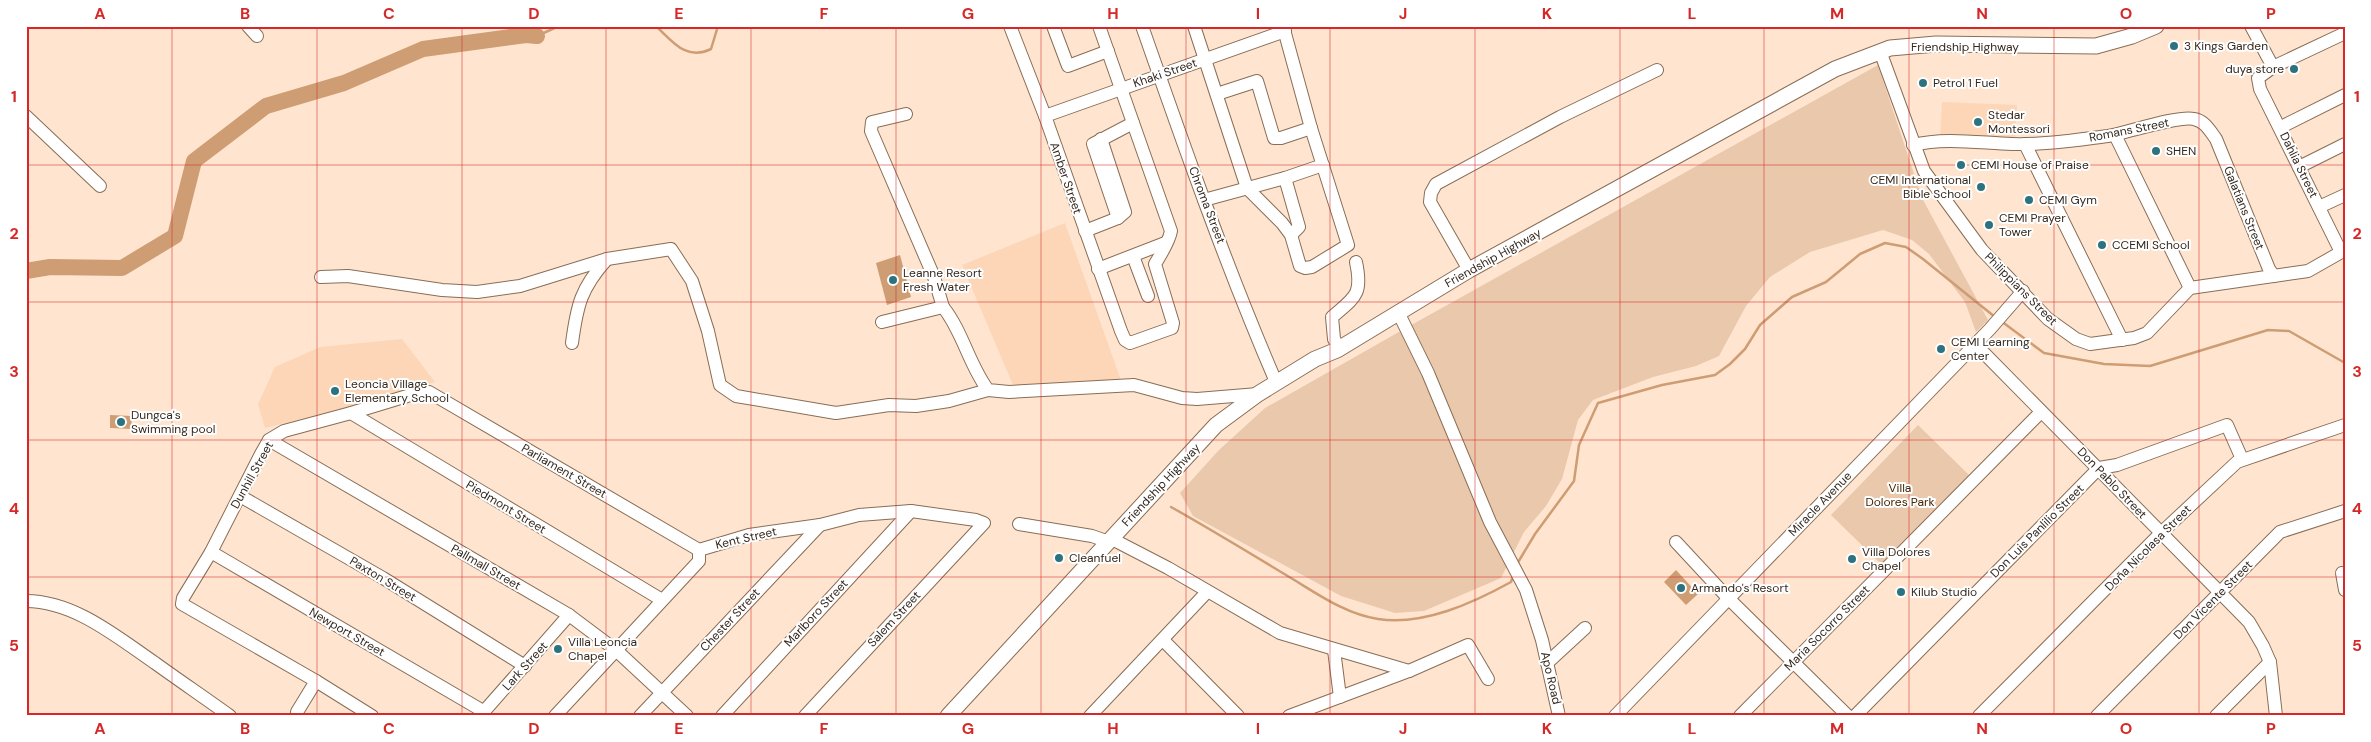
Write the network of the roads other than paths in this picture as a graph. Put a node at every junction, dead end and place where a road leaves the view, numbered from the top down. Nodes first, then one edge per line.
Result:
1 (1010, 26) edge
2 (1053, 26) edge
3 (1100, 26) edge
4 (1142, 26) edge
5 (1194, 26) edge
6 (2156, 26) edge
7 (2251, 26) edge
8 (1284, 28) edge
9 (2345, 34) edge
10 (1108, 51) junction
11 (1880, 51) junction
12 (1205, 59) junction
13 (2273, 67) junction
14 (1657, 70) dead end
15 (1159, 74) junction
16 (1120, 88) junction
17 (1217, 94) junction
18 (2345, 95) edge
19 (906, 114) dead end
20 (26, 116) edge
21 (1044, 116) junction
22 (1134, 124) junction
23 (2281, 127) junction
24 (1311, 128) junction
25 (2115, 135) junction
26 (2216, 139) joint
27 (2025, 144) junction
28 (2345, 144) edge
29 (1913, 145) junction
30 (1322, 165) junction
31 (2299, 167) junction
32 (1285, 178) junction
33 (100, 186) dead end
34 (1247, 188) junction
35 (2345, 195) edge
36 (1204, 200) junction
37 (2320, 207) junction
38 (1085, 231) junction
39 (1291, 235) junction
40 (1165, 243) junction
41 (2343, 251) edge
42 (1133, 256) junction
43 (607, 259) junction
44 (1356, 262) dead end
45 (1098, 269) junction
46 (1470, 270) junction
47 (2274, 276) junction
48 (321, 277) dead end
49 (2190, 288) junction
50 (2023, 290) junction
51 (1163, 293) junction
52 (943, 307) junction
53 (1398, 312) junction
54 (882, 322) dead end
55 (2122, 340) junction
56 (572, 343) dead end
57 (1975, 344) junction
58 (1339, 348) junction
59 (1276, 382) junction
60 (988, 390) junction
61 (430, 392) joint
62 (1258, 394) junction
63 (2041, 412) junction
64 (351, 413) junction
65 (2345, 425) edge
66 (269, 440) junction
67 (2242, 459) junction
68 (2099, 468) junction
69 (240, 496) junction
70 (911, 511) junction
71 (2345, 511) edge
72 (984, 523) joint
73 (1019, 524) dead end
74 (820, 525) junction
75 (2161, 533) junction
76 (1110, 540) junction
77 (1676, 542) dead end
78 (699, 550) junction
79 (210, 552) junction
80 (2342, 573) dead end
81 (2345, 590) edge
82 (1207, 592) junction
83 (2221, 592) junction
84 (1728, 598) junction
85 (662, 600) junction
86 (26, 601) edge
87 (569, 615) junction
88 (1585, 628) dead end
89 (1163, 640) junction
90 (1334, 650) junction
91 (617, 651) junction
92 (1794, 662) junction
93 (2270, 662) junction
94 (1547, 664) junction
95 (525, 666) junction
96 (1409, 671) junction
97 (1488, 679) dead end
98 (316, 681) junction
99 (661, 693) junction
100 (1340, 697) junction
101 (298, 712) dead end
102 (359, 712) edge
103 (481, 714) edge
104 (230, 716) edge
105 (372, 716) edge
106 (556, 716) edge
107 (640, 716) edge
108 (687, 716) edge
109 (722, 716) edge
110 (805, 716) edge
111 (948, 716) edge
112 (1090, 716) edge
113 (1238, 716) edge
114 (1289, 716) edge
115 (1559, 716) edge
116 (1615, 716) edge
117 (1740, 716) edge
118 (1848, 716) edge
119 (1855, 716) edge
120 (1979, 716) edge
121 (2096, 716) edge
122 (2216, 716) edge
123 (2276, 716) edge

1 - 21 street, Amber Street
2 - 10 street
3 - 10 street, Amber Street
4 - 15 street, Chroma Street
5 - 12 street
6 - 11 main road, Friendship Highway
7 - 13 street
8 - 12 street, Khaki Street
8 - 24 street
9 - 13 street
10 - 16 street, Amber Street
11 - 29 street, Philippians Street
11 - 46 main road, Friendship Highway
12 - 15 street, Khaki Street
12 - 17 street
13 - 23 street, Dahlia Street
14 - 46 street
15 - 16 street, Khaki Street
15 - 36 street, Chroma Street
16 - 21 street, Khaki Street
16 - 22 street, Amber Street
17 - 24 street
17 - 34 street
18 - 23 street
19 - 52 street
20 - 33 street
21 - 38 street, Amber Street
22 - 38 street
22 - 40 street, Amber Street
23 - 31 street, Dahlia Street
24 - 30 street
25 - 26 street, Romans Street
25 - 27 street, Romans Street
25 - 49 street
26 - 47 street, Galatians Street
27 - 29 street, Romans Street
27 - 55 street
28 - 31 street
29 - 50 street, Philippians Street
30 - 32 street
30 - 39 street
31 - 37 street, Dahlia Street
32 - 34 street
32 - 39 street
34 - 36 street
34 - 39 street
35 - 37 street
36 - 59 street, Chroma Street
37 - 41 street, Dahlia Street
38 - 45 street, Amber Street
40 - 42 street
40 - 51 street, Amber Street
41 - 47 street
42 - 45 street
42 - 51 street
43 - 48 street
43 - 56 street
43 - 60 street
44 - 58 street
45 - 51 street, Amber Street
46 - 53 main road, Friendship Highway
47 - 49 street
49 - 55 street, Philippians Street
50 - 55 street, Philippians Street
50 - 57 street, Miracle Avenue
52 - 54 street
52 - 60 street
53 - 58 main road, Friendship Highway
53 - 94 street, Apo Road
57 - 63 street, Don Pablo Street
57 - 84 street, Miracle Avenue
58 - 59 main road, Friendship Highway
59 - 62 main road, Friendship Highway
60 - 62 street
61 - 64 street, Dunhill Street
61 - 78 street, Parliament Street
62 - 76 main road, Friendship Highway
63 - 68 street, Don Pablo Street
63 - 92 street, Maria Socorro Street
64 - 66 street, Dunhill Street
64 - 85 street, Piedmont Street
65 - 67 street, Doña Nicolasa Street
66 - 69 street, Dunhill Street
66 - 87 street, Pallmall Street
67 - 68 street
67 - 75 street, Doña Nicolasa Street
68 - 75 street, Don Pablo Street
68 - 119 street, Don Luis Panlilio Street
69 - 79 street, Dunhill Street
69 - 95 street, Paxton Street
70 - 72 street, Kent Street
70 - 74 street, Kent Street
70 - 109 street, Marlboro Street
71 - 83 street, Don Vicente Street
72 - 110 street, Salem Street
73 - 76 street
74 - 78 street, Kent Street
74 - 99 street, Chester Street
75 - 83 street, Don Pablo Street
75 - 120 street, Doña Nicolasa Street
76 - 82 street
76 - 111 main road, Friendship Highway
77 - 84 street
78 - 85 street, Kent Street
79 - 98 street, Dunhill Street
79 - 103 street, Newport Street
80 - 81 street
82 - 89 street
82 - 90 street
83 - 93 street, Don Pablo Street
83 - 121 street, Don Vicente Street
84 - 92 street
84 - 116 street, Miracle Avenue
85 - 91 street, Kent Street
86 - 104 street
87 - 91 street, Pallmall Street
87 - 95 street, Lark Street
88 - 94 street
89 - 112 street
89 - 113 street
90 - 96 street
90 - 100 street
91 - 99 street, Pallmall Street
91 - 106 street, Kent Street
92 - 117 street, Maria Socorro Street
92 - 118 street
93 - 122 street
93 - 123 street, Don Pablo Street
94 - 115 street, Apo Road
95 - 103 street, Lark Street
96 - 97 street
96 - 100 street
98 - 101 street
98 - 102 street
99 - 107 street, Chester Street
99 - 108 street, Pallmall Street
100 - 114 street
102 - 105 street

